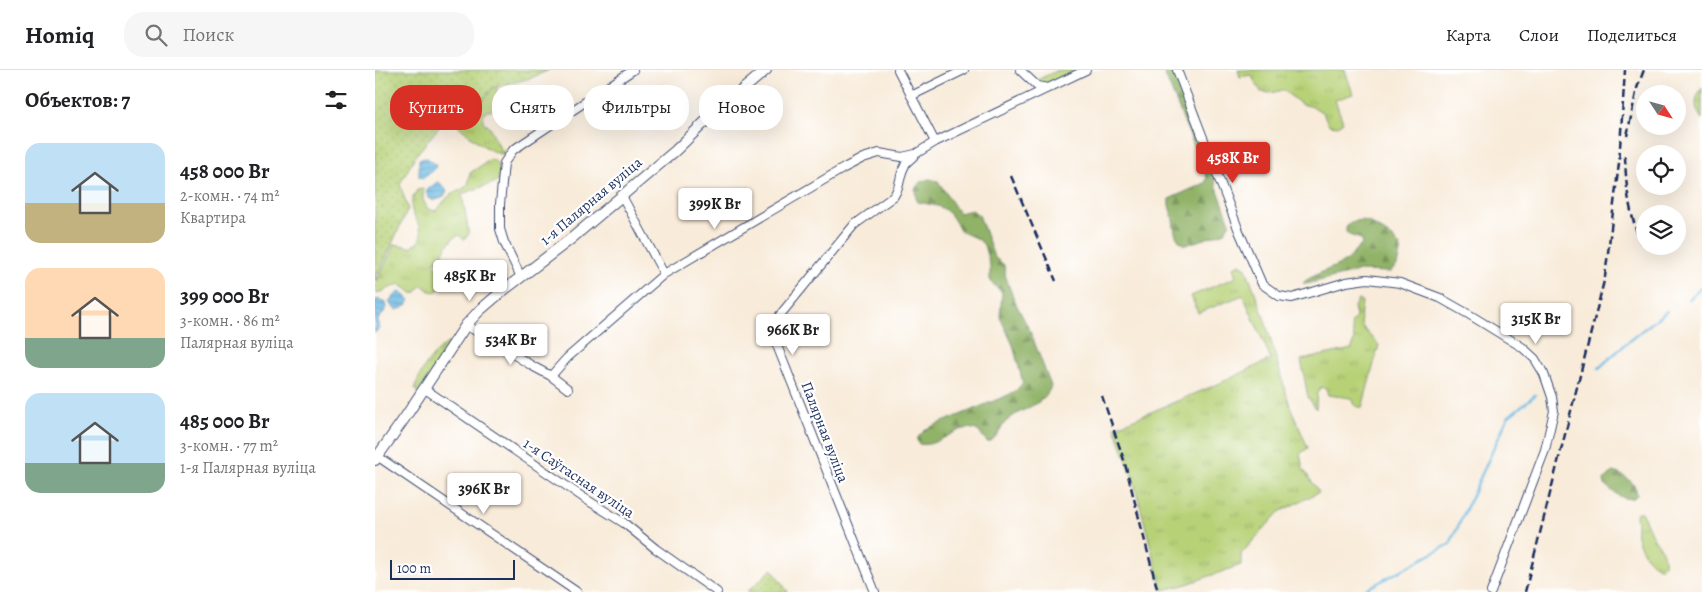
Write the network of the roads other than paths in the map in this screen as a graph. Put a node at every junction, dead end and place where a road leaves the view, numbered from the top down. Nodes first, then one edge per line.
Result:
1 (633, 70) edge
2 (766, 70) edge
3 (898, 70) edge
4 (964, 70) edge
5 (1020, 70) edge
6 (1087, 70) edge
7 (1177, 70) edge
8 (1048, 88) junction
9 (911, 96) junction
10 (935, 142) junction
11 (917, 153) junction
12 (622, 196) junction
13 (664, 274) junction
14 (521, 277) junction
15 (466, 325) junction
16 (551, 376) junction
17 (425, 389) junction
18 (568, 389) dead end
19 (376, 458) edge
20 (577, 592) edge
21 (717, 592) edge
22 (875, 592) edge
23 (1491, 592) edge

1 - 14 street
2 - 12 street, 1-я Палярная вуліца
3 - 9 street
4 - 9 street
5 - 8 street
6 - 8 street, Палярная вуліца
7 - 23 street
8 - 10 street, Палярная вуліца
9 - 10 street
10 - 11 street, Палярная вуліца
11 - 13 street, Палярная вуліца
11 - 22 street, Палярная вуліца
12 - 13 street
12 - 14 street, 1-я Палярная вуліца
13 - 16 street, Палярная вуліца
14 - 15 street, 1-я Палярная вуліца
15 - 16 street
15 - 17 street, 1-я Палярная вуліца
16 - 18 street
17 - 19 street, 1-я Палярная вуліца
17 - 21 street, 1-я Саўгасная вуліца
19 - 20 street

